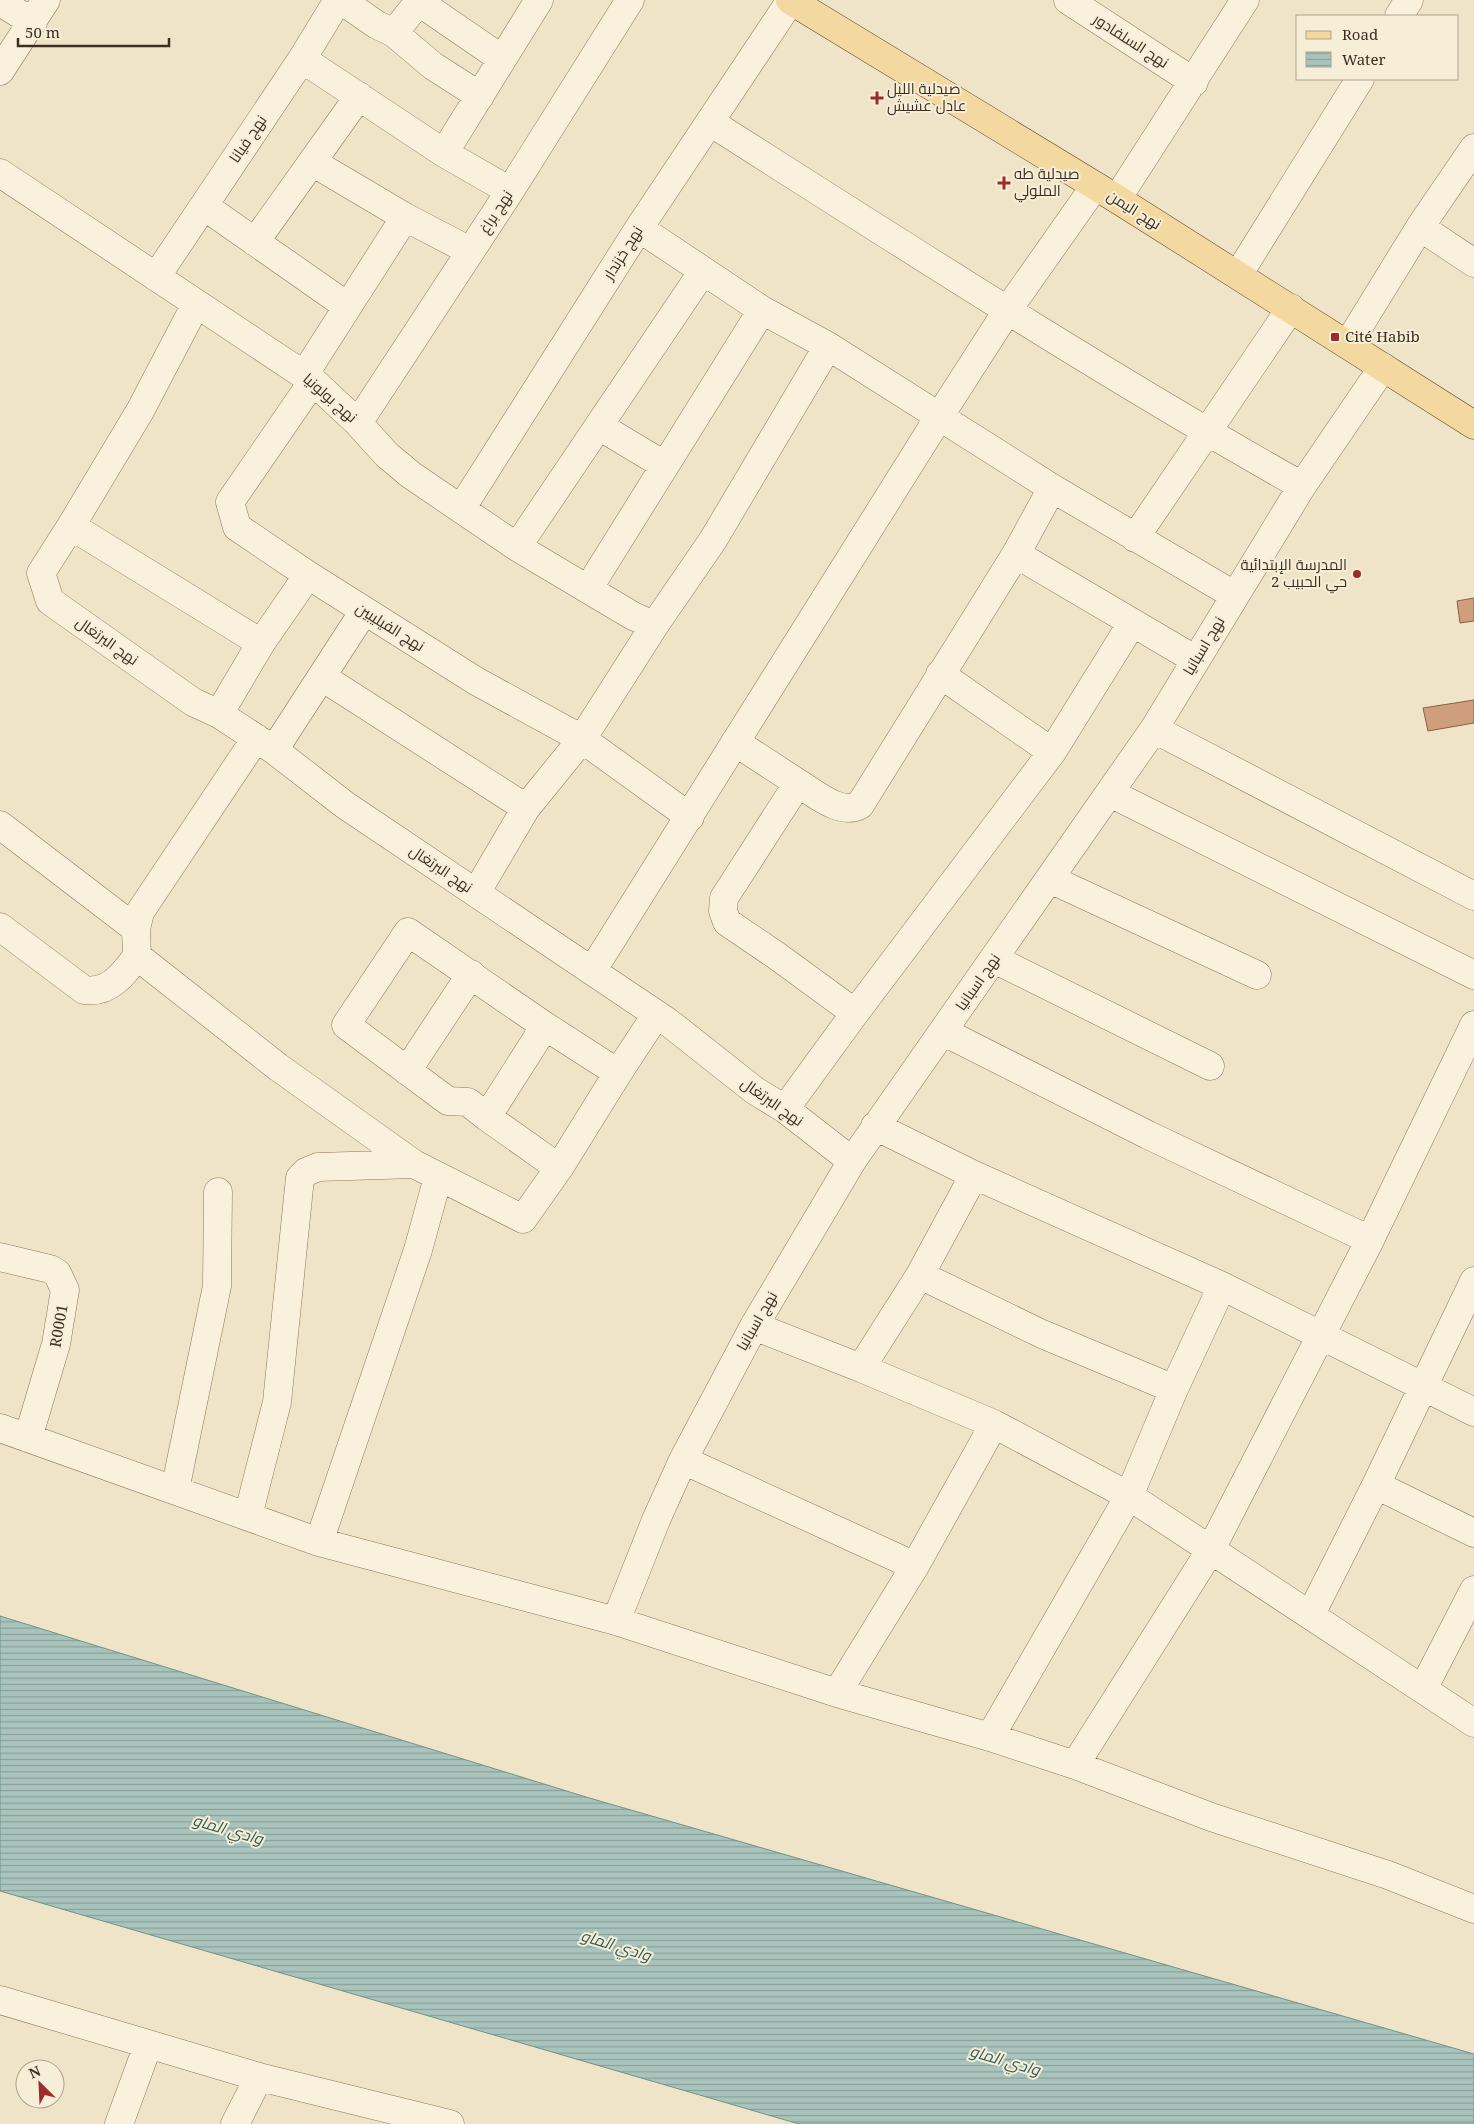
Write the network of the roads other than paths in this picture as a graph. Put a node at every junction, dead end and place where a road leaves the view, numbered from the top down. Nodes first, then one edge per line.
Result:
1 (339, 0) edge
2 (539, 0) edge
3 (790, 0) edge
4 (1068, 0) edge
5 (1245, 0) edge
6 (1409, 0) edge
7 (420, 1) edge
8 (0, 2) edge
9 (626, 2) edge
10 (39, 11) edge
11 (1400, 15) edge
12 (394, 32) junction
13 (302, 59) junction
14 (502, 59) junction
15 (0, 71) edge
16 (1359, 80) edge
17 (1194, 82) junction
18 (359, 96) junction
19 (480, 96) junction
20 (710, 122) junction
21 (1474, 148) edge
22 (444, 153) junction
23 (312, 162) junction
24 (0, 173) edge
25 (510, 191) junction
26 (1106, 192) junction
27 (204, 206) junction
28 (405, 218) junction
29 (1420, 227) junction
30 (639, 228) junction
31 (255, 242) junction
32 (470, 252) junction
33 (1474, 263) edge
34 (703, 271) junction
35 (1238, 275) junction
36 (156, 277) junction
37 (196, 304) junction
38 (347, 306) junction
39 (1291, 308) junction
40 (762, 310) junction
41 (1007, 311) junction
42 (1348, 344) junction
43 (828, 346) junction
44 (1383, 367) junction
45 (308, 378) junction
46 (940, 417) junction
47 (358, 423) junction
48 (1474, 425) edge
49 (598, 426) junction
50 (1207, 433) junction
51 (664, 465) junction
52 (1302, 486) junction
53 (1052, 488) junction
54 (461, 509) junction
55 (71, 526) junction
56 (1135, 538) junction
57 (517, 547) junction
58 (1016, 554) junction
59 (308, 575) junction
60 (588, 589) junction
61 (1234, 595) junction
62 (364, 611) junction
63 (656, 623) junction
64 (1132, 623) junction
65 (261, 643) junction
66 (1196, 660) junction
67 (940, 674) junction
68 (322, 677) junction
69 (219, 714) junction
70 (1154, 728) junction
71 (582, 739) junction
72 (735, 742) junction
73 (265, 744) junction
74 (1052, 752) junction
75 (798, 783) junction
76 (1110, 794) junction
77 (526, 808) junction
78 (690, 817) junction
79 (0, 825) edge
80 (1050, 879) junction
81 (476, 893) junction
82 (1474, 896) edge
83 (0, 927) edge
84 (136, 929) junction
85 (137, 956) junction
86 (994, 959) junction
87 (592, 971) junction
88 (471, 974) junction
89 (1257, 975) dead end
90 (1474, 975) edge
91 (855, 1014) junction
92 (656, 1015) junction
93 (1474, 1024) edge
94 (545, 1026) junction
95 (944, 1032) junction
96 (1466, 1063) edge
97 (1210, 1066) dead end
98 (407, 1071) junction
99 (618, 1073) junction
100 (786, 1110) junction
101 (487, 1117) junction
102 (875, 1126) junction
103 (852, 1161) junction
104 (414, 1164) junction
105 (559, 1168) junction
106 (974, 1175) junction
107 (438, 1177) junction
108 (218, 1192) dead end
109 (1370, 1240) junction
110 (0, 1256) edge
111 (920, 1275) junction
112 (1474, 1281) edge
113 (1222, 1286) junction
114 (754, 1326) junction
115 (1320, 1334) junction
116 (861, 1368) junction
117 (1424, 1387) junction
118 (1174, 1389) junction
119 (1474, 1412) edge
120 (994, 1424) junction
121 (0, 1428) edge
122 (28, 1438) junction
123 (683, 1460) junction
124 (1376, 1485) junction
125 (175, 1490) junction
126 (1129, 1496) junction
127 (248, 1516) junction
128 (1474, 1533) edge
129 (319, 1542) junction
130 (1210, 1550) junction
131 (915, 1566) junction
132 (1474, 1590) edge
133 (1311, 1614) junction
134 (616, 1621) junction
135 (1423, 1689) junction
136 (837, 1693) junction
137 (1474, 1723) edge
138 (990, 1737) junction
139 (1075, 1765) junction
140 (1474, 1909) edge
141 (0, 2000) edge
142 (148, 2045) junction
143 (259, 2077) junction
144 (398, 2119) edge
145 (119, 2124) edge
146 (235, 2124) edge
147 (450, 2124) edge

1 - 12 street
1 - 13 street, نهج فيانا
2 - 14 street
3 - 20 street, نهج خزندار
3 - 26 main road, نهج اليمن
4 - 17 street, نهج السلفادور
5 - 17 street
6 - 11 street
7 - 12 street
7 - 14 street
8 - 10 street
9 - 25 street, نهج براغ
10 - 15 street
12 - 19 street
13 - 18 street
13 - 27 street, نهج فيانا
14 - 19 street
16 - 35 street
17 - 26 street
18 - 22 street
18 - 23 street
19 - 22 street
20 - 30 street, نهج خزندار
20 - 41 street
21 - 29 street
22 - 25 street
23 - 28 street
23 - 31 street
24 - 36 street, نهج بولونيا
25 - 32 street, نهج براغ
26 - 35 main road, نهج اليمن
26 - 41 street
27 - 31 street
27 - 36 street, نهج فيانا
28 - 32 street
28 - 38 street
29 - 33 street
29 - 42 street
30 - 34 street
30 - 54 street, نهج خزندار
31 - 38 street
32 - 47 street, نهج براغ
34 - 40 street
34 - 49 street
35 - 39 main road, نهج اليمن
36 - 37 street, نهج بولونيا
37 - 45 street, نهج بولونيا
37 - 55 street
38 - 45 street
39 - 42 main road, نهج اليمن
39 - 50 street
40 - 43 street
40 - 51 street
41 - 46 street
41 - 50 street
42 - 44 main road, نهج اليمن
43 - 46 street
43 - 63 street
44 - 48 main road, نهج اليمن
44 - 52 street, نهج اسبانيا
45 - 47 street, نهج بولونيا
45 - 59 street, نهج الفيليبين
46 - 53 street
46 - 72 street
47 - 54 street, نهج بولونيا
49 - 51 street
49 - 57 street
50 - 52 street
50 - 56 street
51 - 60 street
52 - 61 street, نهج اسبانيا
53 - 56 street
53 - 58 street
54 - 57 street, نهج بولونيا
55 - 65 street
55 - 69 street, نهج البرتغال
56 - 61 street
57 - 60 street, نهج بولونيا
58 - 64 street
58 - 67 street
59 - 62 street, نهج الفيليبين
59 - 65 street
60 - 63 street, نهج بولونيا
61 - 66 street, نهج اسبانيا
62 - 68 street
62 - 71 street, نهج الفيليبين
63 - 71 street
64 - 66 street
64 - 74 street
65 - 69 street
66 - 70 street, نهج اسبانيا
67 - 74 street
67 - 75 street
68 - 73 street
68 - 77 street
69 - 73 street, نهج البرتغال
70 - 76 street, نهج اسبانيا
70 - 82 street
71 - 77 street
71 - 78 street, نهج الفيليبين
72 - 75 street
72 - 78 street
73 - 81 street, نهج البرتغال
73 - 84 street
74 - 91 street
75 - 91 street
76 - 80 street, نهج اسبانيا
76 - 90 street
77 - 81 street
78 - 87 street
79 - 84 street
80 - 86 street, نهج اسبانيا
80 - 89 street
81 - 87 street, نهج البرتغال
83 - 85 street
84 - 85 street
85 - 104 street
86 - 95 street, نهج اسبانيا
86 - 97 street
87 - 92 street, نهج البرتغال
88 - 94 street
88 - 98 street
88 - 98 street
91 - 100 street
92 - 99 street
92 - 100 street, نهج البرتغال
93 - 96 street
94 - 99 street
94 - 101 street
95 - 102 street, نهج اسبانيا
95 - 109 street
96 - 109 street
98 - 101 street
99 - 105 street
100 - 103 street, نهج البرتغال
101 - 105 street
102 - 103 street, نهج اسبانيا
102 - 106 street
103 - 114 street, نهج اسبانيا
104 - 107 street
104 - 127 street
105 - 107 street
106 - 111 street
106 - 113 street
107 - 129 street
108 - 125 street
109 - 115 street
110 - 122 street, R0001
111 - 116 street
111 - 118 street
112 - 117 street
113 - 115 street
113 - 118 street
114 - 116 street
114 - 123 street, نهج اسبانيا
115 - 117 street
115 - 130 street
116 - 120 street
117 - 119 street
117 - 124 street
118 - 126 street
120 - 126 street
120 - 131 street
121 - 122 street
122 - 125 street
123 - 131 street
123 - 134 street, نهج اسبانيا
124 - 128 street
124 - 133 street
125 - 127 street
126 - 130 street
126 - 138 street
127 - 129 street
129 - 134 street
130 - 133 street
130 - 139 street
131 - 136 street
132 - 135 street
133 - 135 street
134 - 136 street
135 - 137 street
136 - 138 street
138 - 139 street
139 - 140 street
141 - 142 street
142 - 143 street
142 - 145 street
143 - 144 street
143 - 146 street
144 - 147 street

